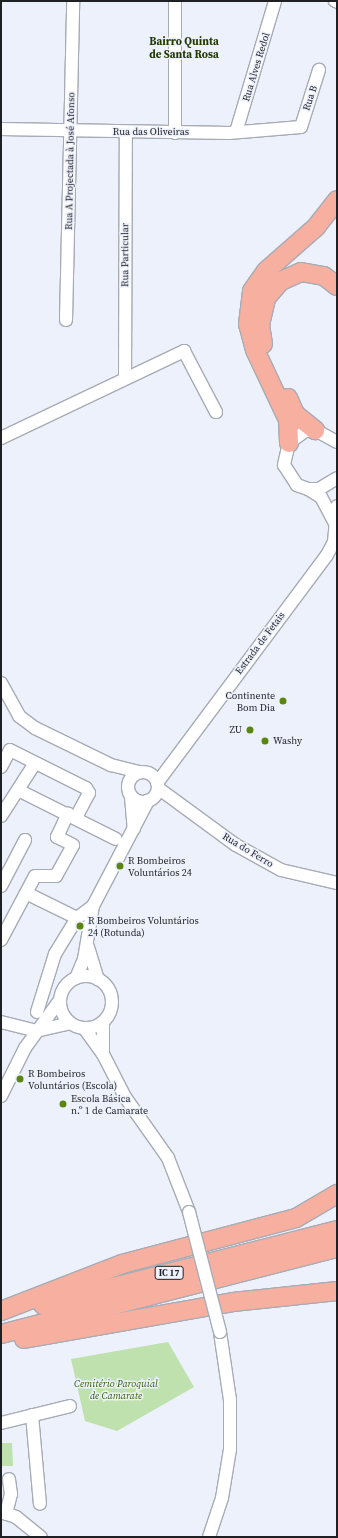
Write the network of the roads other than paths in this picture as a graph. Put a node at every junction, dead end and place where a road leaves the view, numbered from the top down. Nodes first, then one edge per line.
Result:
1 (72, 1) edge
2 (175, 1) edge
3 (275, 1) edge
4 (319, 70) dead end
5 (301, 127) joint
6 (1, 129) edge
7 (71, 131) junction
8 (126, 132) junction
9 (236, 132) junction
10 (175, 133) junction
11 (337, 200) edge
12 (337, 286) edge
13 (66, 320) dead end
14 (124, 378) junction
15 (216, 412) dead end
16 (330, 436) edge
17 (1, 438) edge
18 (289, 443) junction
19 (337, 478) edge
20 (308, 489) junction
21 (337, 506) edge
22 (337, 526) edge
23 (1, 682) edge
24 (176, 757) junction
25 (35, 764) junction
26 (111, 765) junction
27 (1, 767) edge
28 (143, 772) junction
29 (20, 791) junction
30 (130, 793) junction
31 (157, 793) junction
32 (72, 815) junction
33 (1, 816) edge
34 (134, 829) junction
35 (116, 839) dead end
36 (24, 840) dead end
37 (337, 883) edge
38 (1, 886) edge
39 (26, 893) junction
40 (93, 906) junction
41 (77, 918) junction
42 (1, 940) edge
43 (87, 945) junction
44 (76, 978) junction
45 (98, 979) junction
46 (60, 1000) junction
47 (37, 1012) dead end
48 (1, 1022) edge
49 (103, 1022) junction
50 (70, 1023) junction
51 (84, 1028) junction
52 (36, 1031) junction
53 (103, 1054) junction
54 (1, 1096) edge
55 (337, 1194) edge
56 (337, 1230) edge
57 (337, 1248) edge
58 (337, 1291) edge
59 (1, 1311) edge
60 (1, 1316) edge
61 (1, 1334) edge
62 (1, 1345) edge
63 (70, 1406) dead end
64 (32, 1415) junction
65 (1, 1423) edge
66 (9, 1479) dead end
67 (40, 1504) dead end
68 (4, 1513) edge
69 (41, 1537) edge
70 (209, 1537) edge

1 - 7 street, Rua A Projectada à José Afonso
2 - 10 street
3 - 9 street, Rua Alves Redol
4 - 5 street, Rua B
5 - 9 street, Rua das Oliveiras
6 - 7 street, Rua das Oliveiras
7 - 8 street, Rua das Oliveiras
7 - 13 street, Rua A Projectada à José Afonso
8 - 10 street, Rua das Oliveiras
8 - 14 street, Rua Particular
9 - 10 street, Rua das Oliveiras
11 - 18 highway
12 - 16 highway
14 - 15 street
14 - 17 street
16 - 18 street
18 - 20 street
19 - 20 street
20 - 22 street
21 - 22 street, Estrada de Fetais
22 - 24 street, Estrada de Fetais
23 - 26 street
24 - 28 street, Estrada de Fetais
24 - 31 street, Estrada de Fetais
25 - 27 street
25 - 29 street
25 - 32 street
26 - 28 street
26 - 30 street
28 - 30 street
28 - 31 street
29 - 32 street
29 - 33 street
30 - 31 street
30 - 34 street
31 - 34 street, Estrada de Fetais
31 - 37 street, Rua do Ferro
32 - 35 street
32 - 39 street
34 - 40 street, Estrada de Fetais
36 - 38 street
39 - 41 street
39 - 42 street
40 - 41 street
40 - 43 street
41 - 47 street
43 - 44 street
43 - 45 street
44 - 45 street
44 - 46 street
45 - 49 street
46 - 50 street
46 - 52 street
48 - 52 street
49 - 51 street
49 - 53 street
50 - 51 street
50 - 52 street
51 - 53 street
52 - 54 street
53 - 70 street, bridge
55 - 59 highway
56 - 60 highway, IC 17
57 - 61 highway, IC 17
58 - 62 highway
63 - 64 street
64 - 65 street
64 - 67 street
66 - 68 street
68 - 69 street

